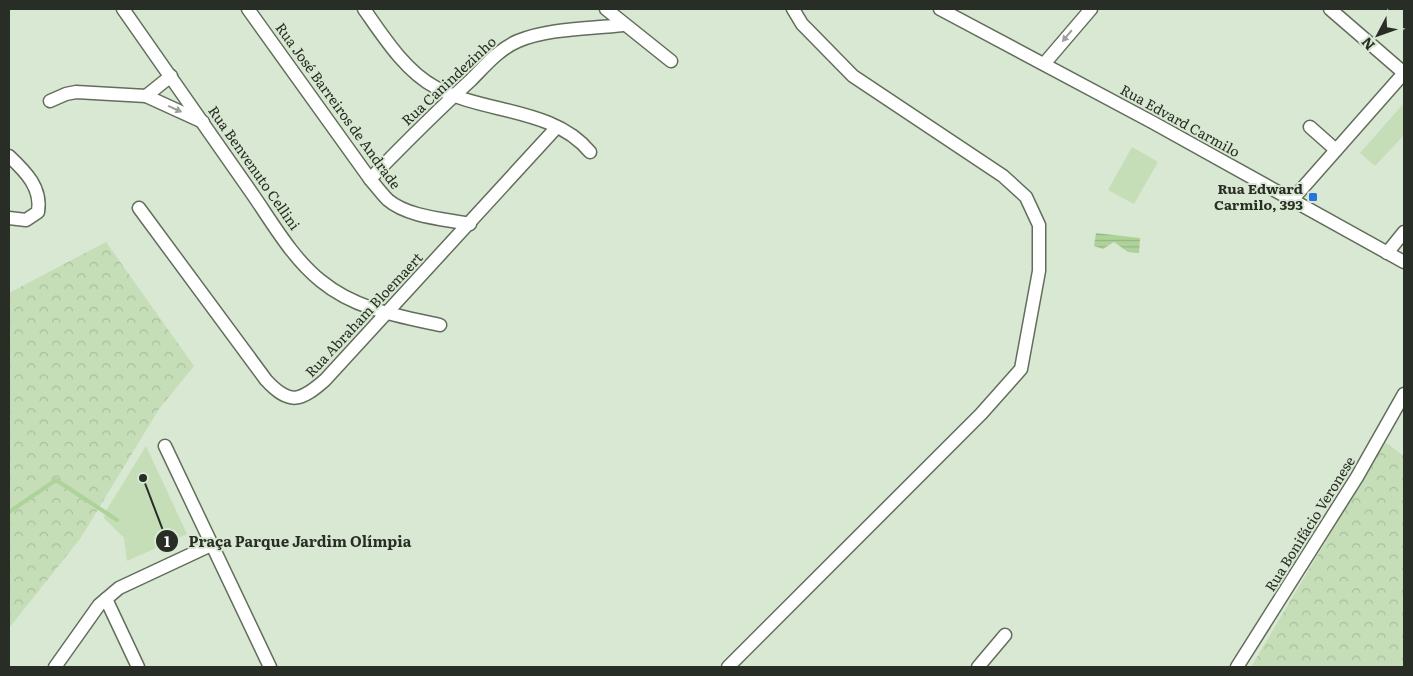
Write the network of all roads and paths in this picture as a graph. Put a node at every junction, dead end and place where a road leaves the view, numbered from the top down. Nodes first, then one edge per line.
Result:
1 (123, 9) edge
2 (248, 9) edge
3 (364, 9) edge
4 (606, 9) edge
5 (793, 9) edge
6 (1090, 9) edge
7 (1330, 9) edge
8 (944, 10) edge
9 (623, 25) junction
10 (671, 61) dead end
11 (1044, 64) junction
12 (1404, 73) edge
13 (170, 76) junction
14 (146, 96) junction
15 (454, 96) junction
16 (50, 101) dead end
17 (204, 122) junction
18 (557, 126) junction
19 (1310, 127) dead end
20 (1336, 150) junction
21 (590, 152) dead end
22 (9, 156) edge
23 (370, 179) junction
24 (1292, 200) junction
25 (139, 208) dead end
26 (9, 218) edge
27 (470, 224) junction
28 (1404, 232) edge
29 (1386, 253) junction
30 (1404, 262) edge
31 (386, 314) junction
32 (440, 325) dead end
33 (1404, 394) edge
34 (165, 446) dead end
35 (211, 545) junction
36 (106, 599) junction
37 (1004, 635) dead end
38 (55, 667) edge
39 (138, 667) edge
40 (270, 667) edge
41 (728, 667) edge
42 (978, 667) edge
43 (1237, 667) edge

1 - 13 street, Rua Benvenuto Cellini
2 - 23 street, Rua José Barreiros de Andrade
3 - 15 street
4 - 9 street
5 - 41 street
6 -> 11 street
7 - 12 street
8 - 11 street, Rua Edvard Carmilo
9 - 10 street
9 - 15 street, Rua Canindezinho
11 - 24 street, Rua Edvard Carmilo
12 - 20 street
13 - 14 street
13 - 17 street, Rua Benvenuto Cellini
14 - 16 street
14 -> 17 street
15 - 18 street
15 - 23 street, Rua Canindezinho
17 - 31 street, Rua Benvenuto Cellini
18 - 21 street
18 - 27 street, Rua Abraham Bloemaert
19 - 20 street
20 - 24 street
22 - 26 street
23 - 27 street, Rua José Barreiros de Andrade
24 - 29 street, Rua Edvard Carmilo
25 - 31 street, Rua Abraham Bloemaert
27 - 31 street, Rua Abraham Bloemaert
28 - 29 street
29 - 30 street, Rua Edvard Carmilo
31 - 32 street, Rua Benvenuto Cellini
33 - 43 street, Rua Bonifácio Veronese
34 - 35 street
35 - 36 street
35 - 40 street
36 - 38 street
36 - 39 street
37 - 42 street

